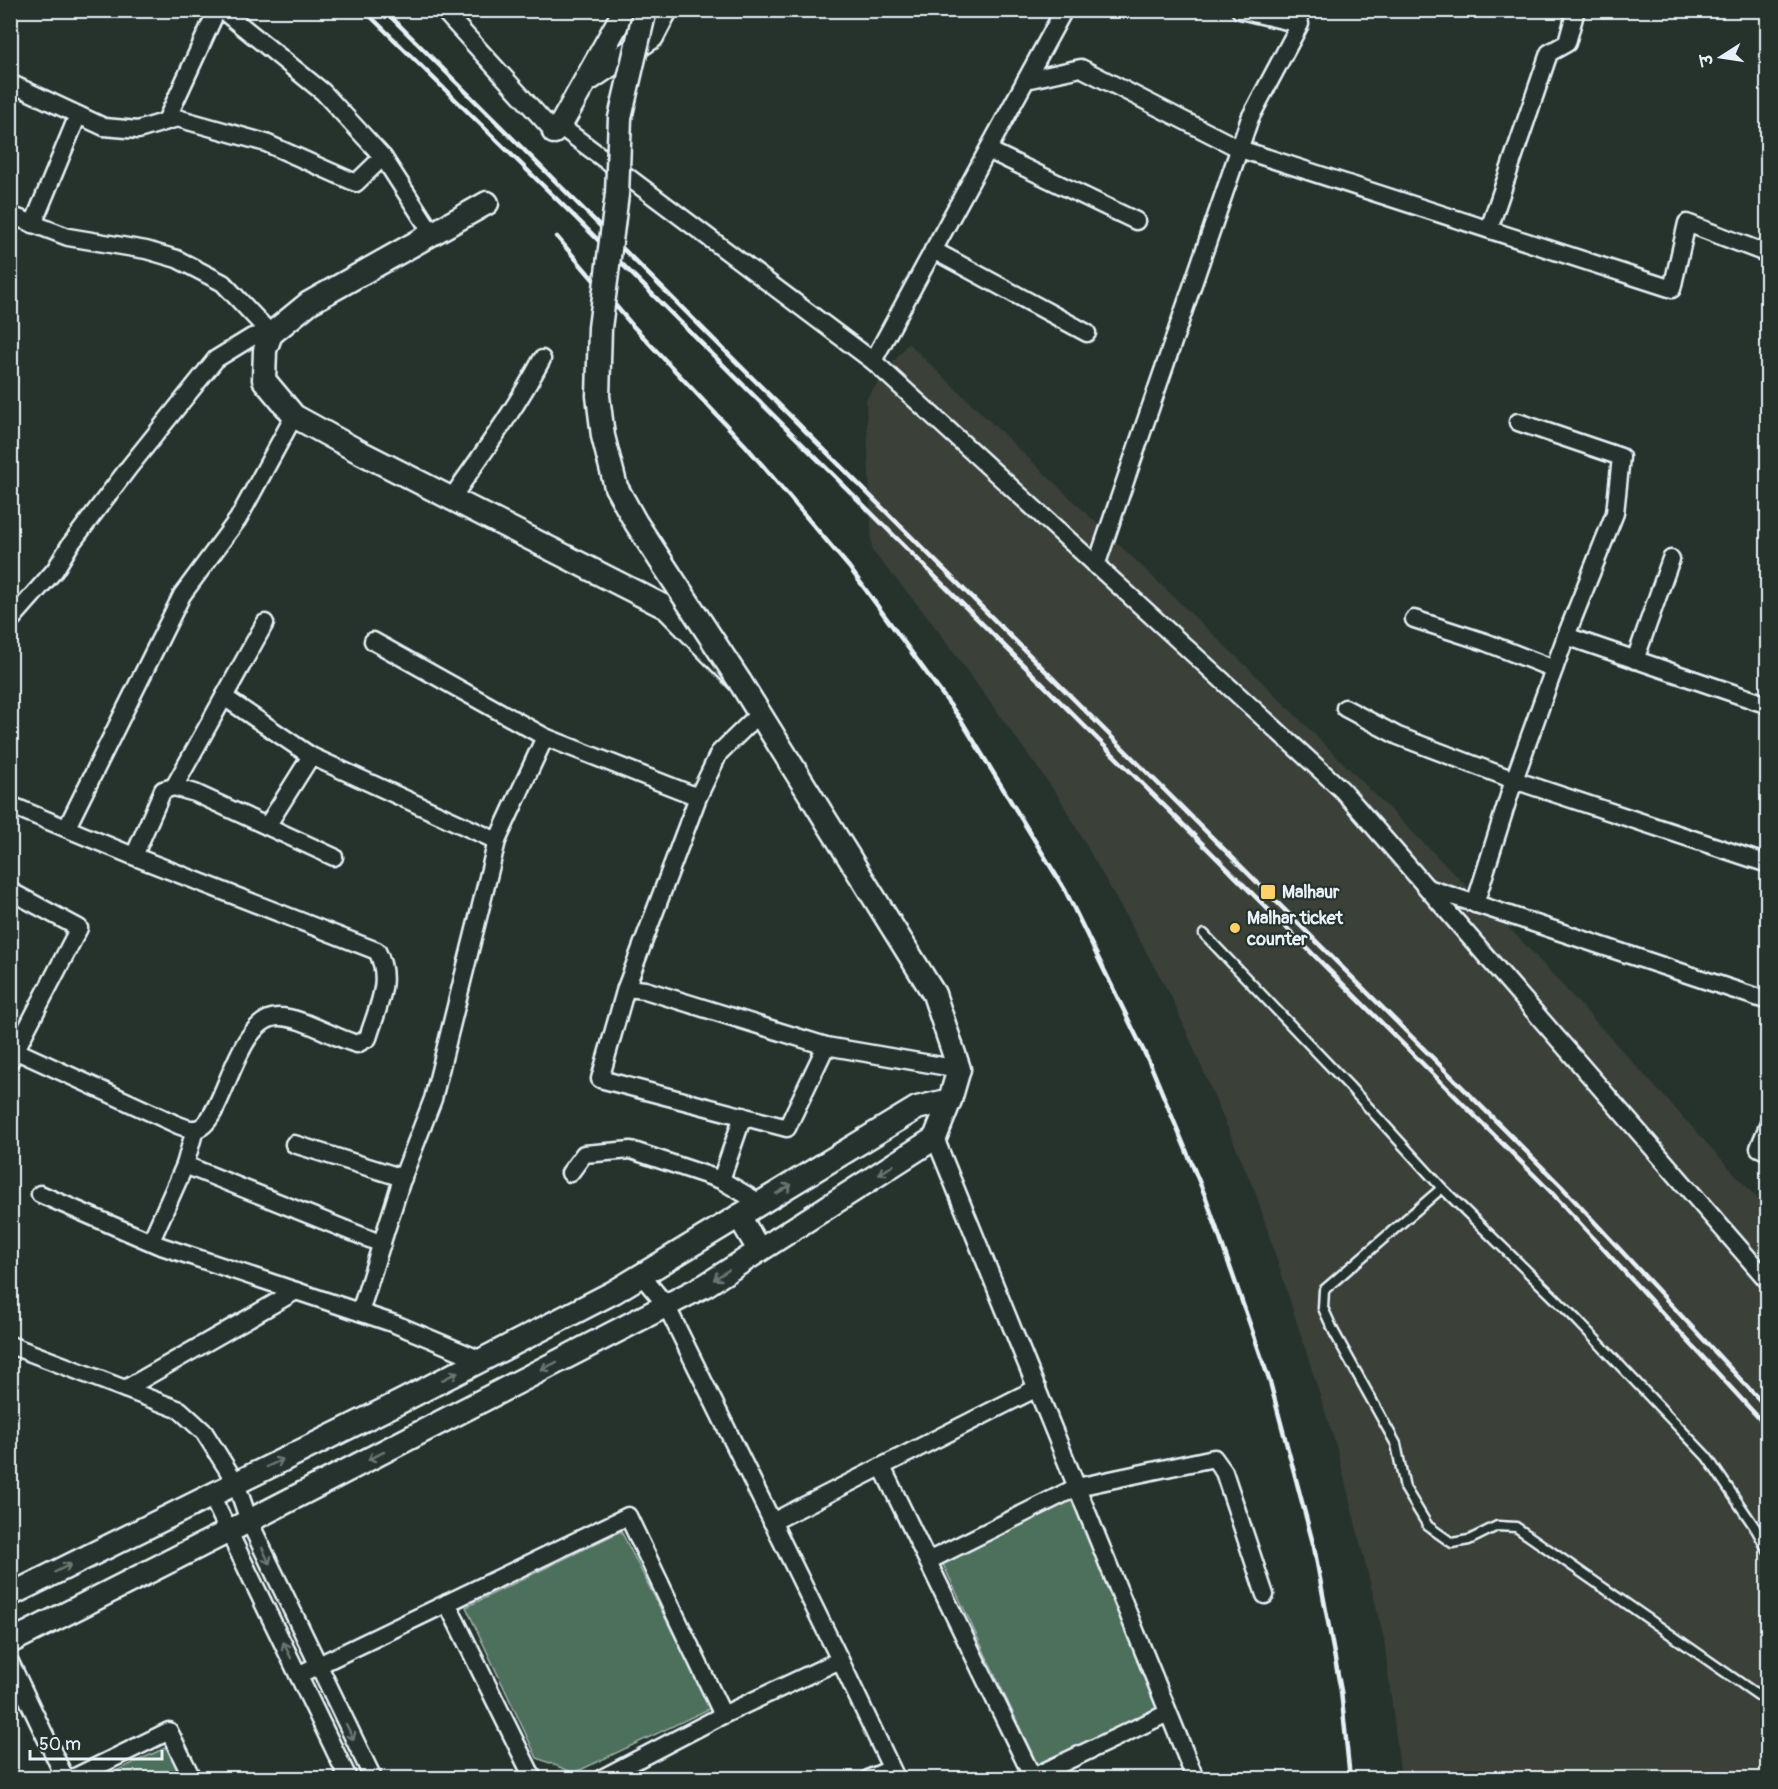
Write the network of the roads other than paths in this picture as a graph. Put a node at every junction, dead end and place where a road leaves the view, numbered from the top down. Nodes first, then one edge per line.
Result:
1 (217, 10) edge
2 (222, 10) edge
3 (443, 10) edge
4 (625, 10) edge
5 (645, 10) edge
6 (666, 10) edge
7 (1064, 10) edge
8 (1240, 10) edge
9 (1576, 10) edge
10 (1026, 80) junction
11 (584, 82) junction
12 (10, 83) edge
13 (78, 115) junction
14 (166, 121) junction
15 (557, 129) junction
16 (1240, 148) junction
17 (988, 150) junction
18 (383, 157) junction
19 (487, 203) dead end
20 (10, 215) edge
21 (1136, 221) dead end
22 (33, 224) junction
23 (1489, 229) junction
24 (432, 232) junction
25 (933, 250) junction
26 (1767, 254) edge
27 (271, 333) junction
28 (1087, 333) dead end
29 (542, 359) dead end
30 (873, 362) junction
31 (294, 416) junction
32 (1518, 422) dead end
33 (451, 499) junction
34 (1671, 559) dead end
35 (1096, 566) junction
36 (1414, 619) dead end
37 (10, 621) edge
38 (265, 622) dead end
39 (1566, 636) junction
40 (373, 641) dead end
41 (1635, 660) junction
42 (1554, 669) junction
43 (740, 682) junction
44 (224, 697) junction
45 (1767, 705) edge
46 (1345, 708) dead end
47 (760, 713) junction
48 (545, 737) junction
49 (311, 756) junction
50 (1514, 780) junction
51 (174, 787) junction
52 (698, 797) junction
53 (10, 805) edge
54 (267, 826) junction
55 (67, 827) junction
56 (497, 841) junction
57 (134, 856) junction
58 (334, 857) dead end
59 (1767, 864) edge
60 (1427, 888) junction
61 (10, 891) edge
62 (1476, 904) junction
63 (1204, 934) dead end
64 (626, 988) junction
65 (1767, 1001) edge
66 (826, 1046) junction
67 (12, 1053) edge
68 (959, 1069) junction
69 (950, 1100) junction
70 (917, 1108) junction
71 (743, 1116) junction
72 (1767, 1126) edge
73 (195, 1129) junction
74 (935, 1138) junction
75 (294, 1144) dead end
76 (1767, 1152) edge
77 (184, 1164) junction
78 (570, 1173) dead end
79 (403, 1178) junction
80 (721, 1180) junction
81 (1442, 1188) junction
82 (40, 1194) dead end
83 (760, 1203) junction
84 (738, 1216) junction
85 (151, 1241) junction
86 (382, 1244) junction
87 (759, 1250) junction
88 (641, 1275) junction
89 (1767, 1281) edge
90 (296, 1291) junction
91 (666, 1305) junction
92 (360, 1312) junction
93 (10, 1345) edge
94 (481, 1360) junction
95 (1037, 1388) junction
96 (125, 1389) junction
97 (882, 1467) junction
98 (236, 1483) junction
99 (1077, 1487) junction
100 (211, 1495) junction
101 (249, 1521) junction
102 (772, 1522) junction
103 (229, 1531) junction
104 (1767, 1551) edge
105 (928, 1561) junction
106 (10, 1595) edge
107 (1265, 1595) dead end
108 (447, 1603) junction
109 (10, 1642) edge
110 (840, 1660) junction
111 (10, 1662) edge
112 (318, 1665) junction
113 (298, 1675) junction
114 (1767, 1702) edge
115 (1168, 1713) junction
116 (723, 1715) junction
117 (893, 1774) edge
118 (1033, 1778) edge
119 (65, 1779) edge
120 (73, 1779) edge
121 (192, 1779) edge
122 (348, 1779) edge
123 (373, 1779) edge
124 (532, 1779) edge
125 (602, 1779) edge
126 (870, 1779) edge
127 (1195, 1779) edge

1 - 14 street
2 - 18 street
3 - 15 street
4 - 11 street
5 - 43 street, bridge
6 - 11 street
7 - 10 street
8 - 16 street
9 - 23 street
10 - 16 street
10 - 17 street
11 - 15 street
12 - 13 street
13 - 14 street
13 - 22 street
14 - 18 street
15 - 30 street
16 - 23 street
16 - 35 street
17 - 21 street
17 - 25 street
18 - 24 street
19 - 24 street
20 - 22 street
22 - 27 street
23 - 26 street
24 - 27 street
25 - 28 street
25 - 30 street
27 - 31 street
27 - 37 street
29 - 33 street
30 - 35 street
31 - 33 street
31 - 55 street
32 - 39 street
33 - 43 street
34 - 41 street
35 - 60 street
36 - 42 street
38 - 44 street
39 - 41 street
39 - 42 street
40 - 48 street
41 - 45 street
42 - 50 street
43 - 47 street
44 - 49 street
44 - 51 street
46 - 50 street
47 - 52 street
47 - 68 street
48 - 52 street
48 - 56 street
49 - 54 street
49 - 56 street
50 - 59 street
50 - 62 street
51 - 54 street
51 - 57 street
52 - 64 street
53 - 55 street
54 - 58 street
55 - 57 street
56 - 79 street
57 - 73 street
60 - 62 street
60 - 89 street
61 - 67 street
62 - 65 street
63 - 81 lane
64 - 66 street
64 - 71 street
66 - 68 street
66 - 71 street
67 - 73 street
68 - 69 street
69 - 70 street
69 - 74 street
70 - 74 street
83 -> 70 street
71 - 80 street
72 - 76 street
73 - 77 street
74 -> 87 street
74 - 95 street
75 - 79 street
77 - 85 street
77 - 86 street
78 - 80 street
79 - 86 street
80 - 83 street
81 - 104 lane
81 - 114 lane
82 - 85 street
83 - 84 street
84 - 87 street
84 - 88 street
85 - 90 street
86 - 92 street
87 -> 91 street
88 - 91 street
88 - 94 street
90 - 92 street
90 - 96 street
91 -> 101 street
91 - 102 street
92 - 94 street
93 - 96 street
98 -> 94 street
95 - 97 street
95 - 99 street
96 - 98 street
97 - 102 street
97 - 105 street
98 - 100 street
98 - 101 street
99 - 105 street
99 - 107 street
99 - 115 street
100 - 103 street
106 -> 100 street
101 - 103 street
101 -> 112 street
102 - 110 street
103 - 109 street
113 -> 103 street
105 - 118 street
108 - 112 street
108 - 116 street
108 - 124 street
110 - 116 street
110 - 117 street
111 - 119 street
112 - 113 street
112 -> 123 street
113 - 122 street
115 - 118 street
115 - 127 street
116 - 125 street
117 - 126 street
120 - 121 street

